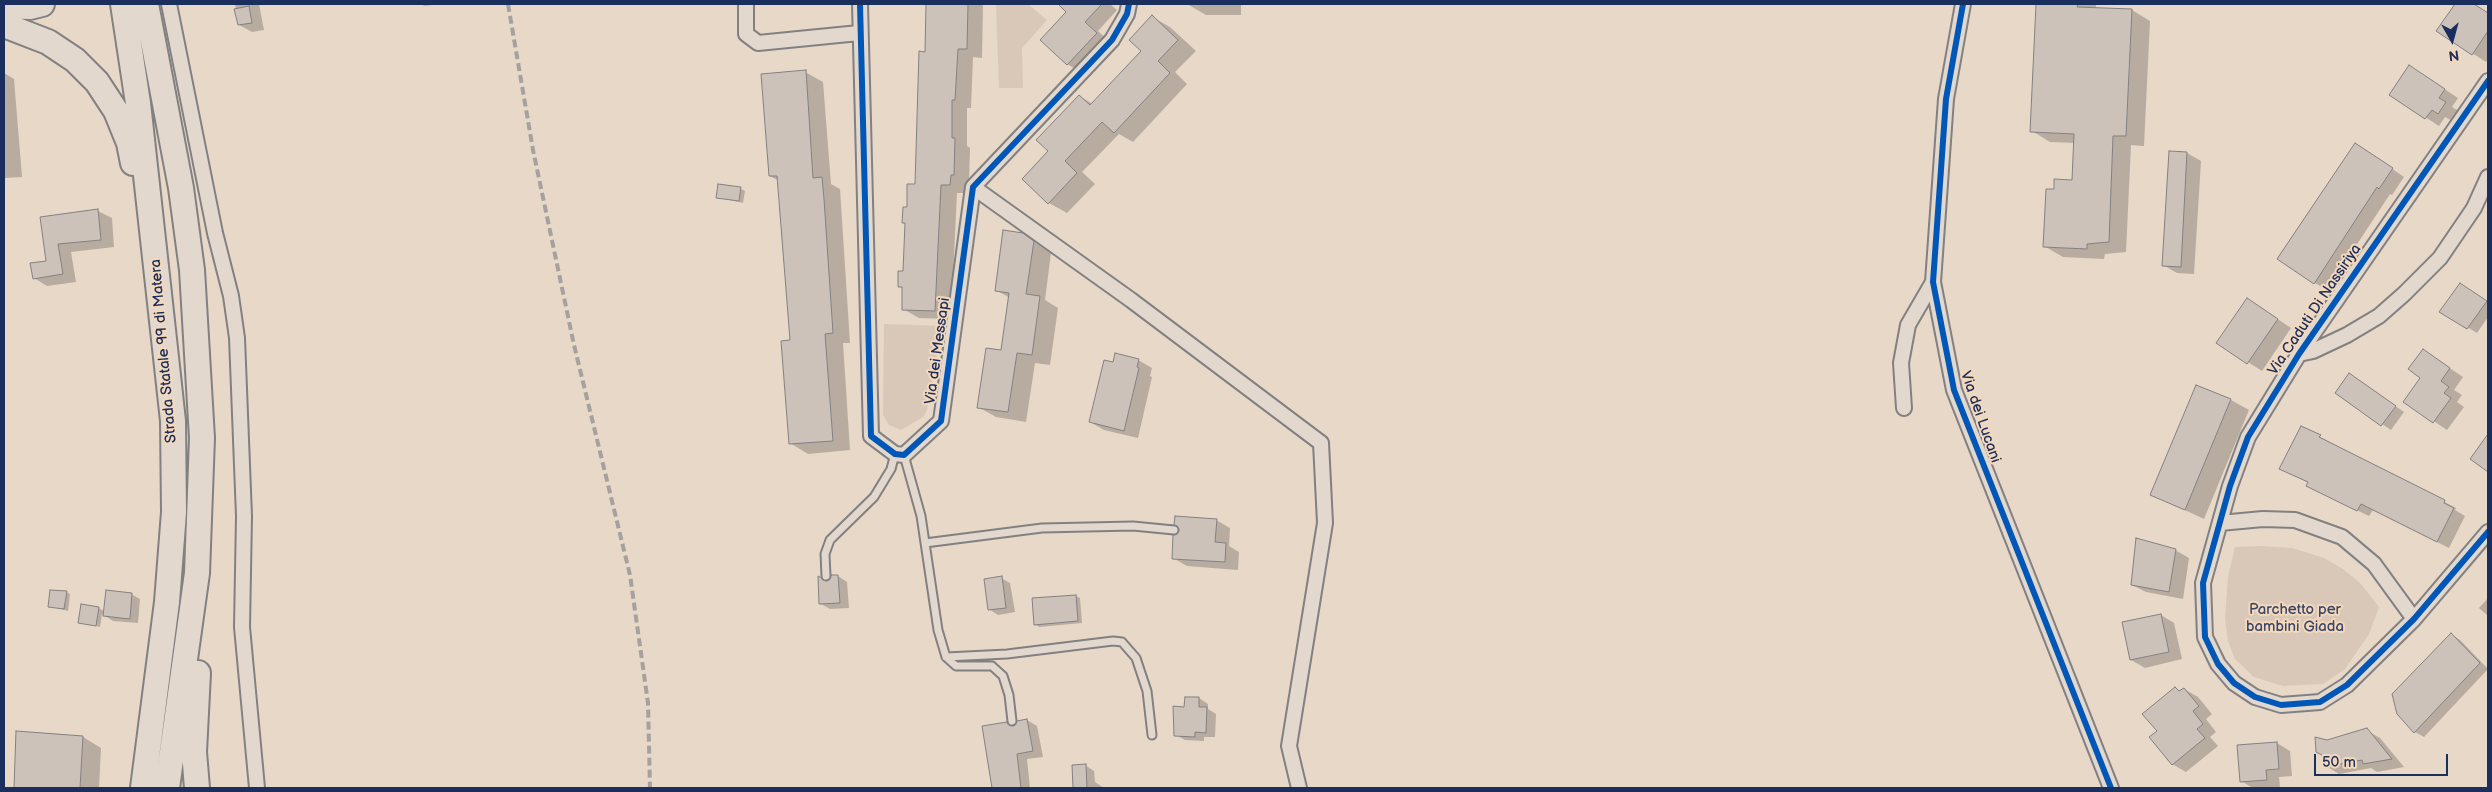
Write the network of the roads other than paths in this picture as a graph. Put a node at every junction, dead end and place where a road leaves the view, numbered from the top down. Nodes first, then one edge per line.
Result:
1 (42, 4) edge
2 (123, 4) edge
3 (146, 4) edge
4 (169, 4) edge
5 (746, 4) edge
6 (860, 4) edge
7 (1129, 4) edge
8 (1963, 4) edge
9 (4, 6) edge
10 (4, 25) edge
11 (859, 33) junction
12 (2488, 81) edge
13 (2488, 177) edge
14 (973, 187) junction
15 (1934, 282) junction
16 (2299, 354) junction
17 (1904, 408) dead end
18 (172, 416) junction
19 (202, 438) junction
20 (899, 454) junction
21 (2220, 523) junction
22 (1174, 530) dead end
23 (2488, 532) edge
24 (925, 542) junction
25 (826, 576) dead end
26 (2414, 619) junction
27 (946, 658) junction
28 (1012, 720) dead end
29 (1152, 735) dead end
30 (143, 788) edge
31 (167, 788) edge
32 (197, 788) edge
33 (257, 788) edge
34 (1299, 788) edge
35 (2111, 788) edge

1 - 9 highway
2 - 18 highway, Strada Statale 99 di Matera
3 - 19 highway
4 - 33 street
5 - 11 street
6 - 11 street
7 - 14 street
8 - 15 street, Via dei Lucani
10 - 18 highway
11 - 20 street
12 - 16 street, Via Caduti Di Nassiriya
13 - 16 street
14 - 20 street, Via dei Messapi
14 - 34 street
15 - 17 street
15 - 35 street, Via dei Lucani
16 - 21 street, Via Caduti Di Nassiriya
18 - 30 highway, Strada Statale 99 di Matera
19 - 31 highway
19 - 32 highway
20 - 24 lane
20 - 25 lane
21 - 26 street
21 - 26 street, Via Caduti Di Nassiriya
22 - 24 lane
23 - 26 street, Via Caduti Di Nassiriya
24 - 27 lane
27 - 28 lane
27 - 29 lane

